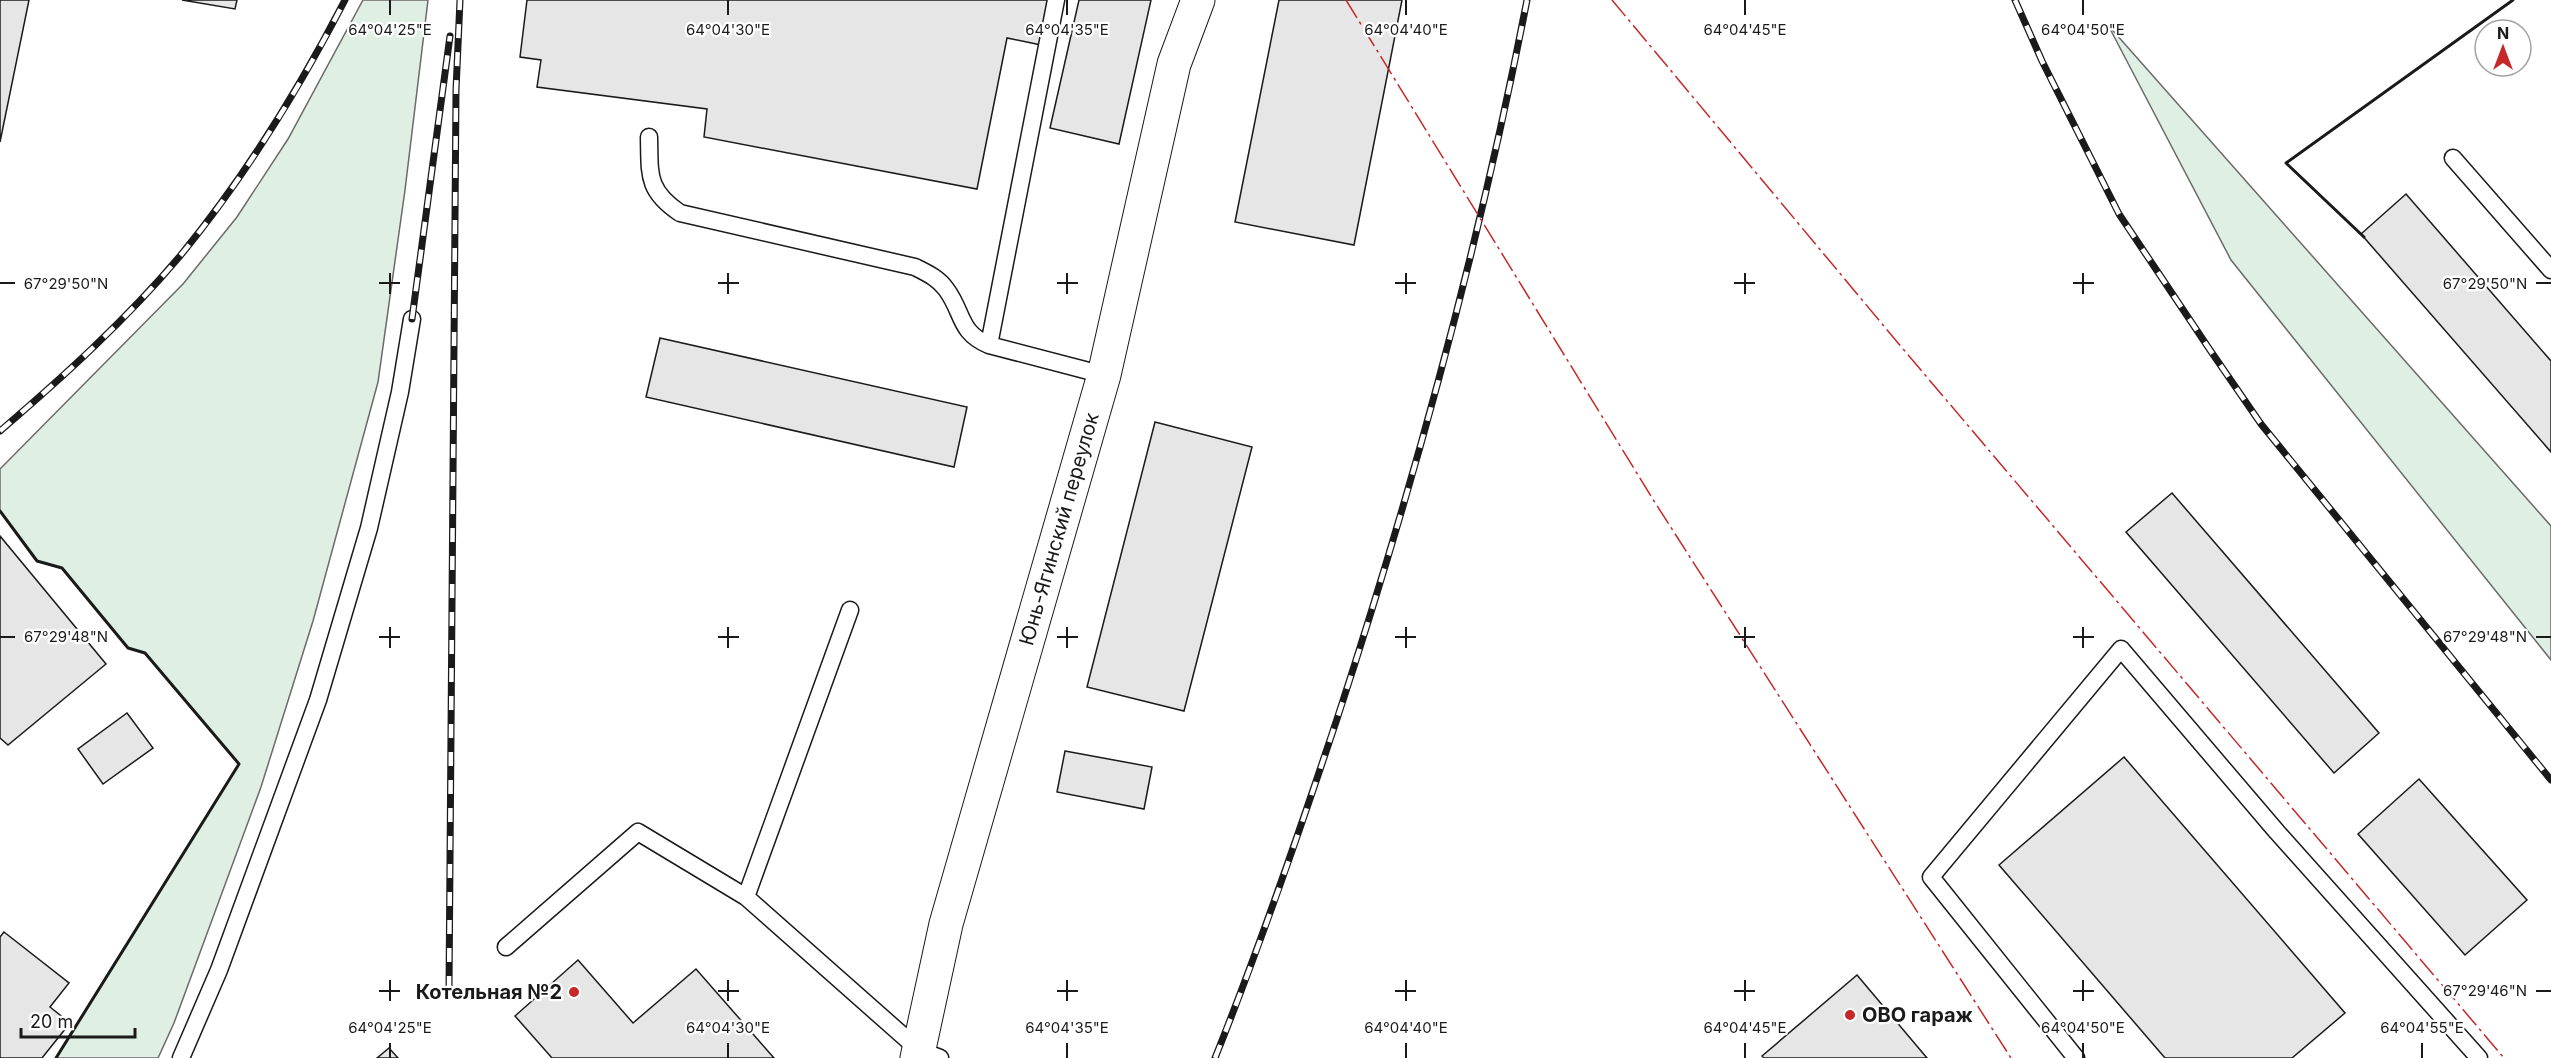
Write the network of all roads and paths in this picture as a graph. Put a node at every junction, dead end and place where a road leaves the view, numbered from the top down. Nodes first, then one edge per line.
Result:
1 (1056, 0) edge
2 (1198, 0) edge
3 (649, 136) dead end
4 (2453, 158) dead end
5 (2551, 270) edge
6 (412, 319) dead end
7 (989, 345) junction
8 (1104, 375) junction
9 (850, 610) dead end
10 (746, 897) junction
11 (506, 947) dead end
12 (925, 1055) edge
13 (181, 1058) edge
14 (2076, 1058) edge
15 (2479, 1058) edge

1 - 7 lane
2 - 8 street, Юнь-Ягинский переулок
3 - 7 lane
4 - 5 lane
6 - 13 lane
7 - 8 lane
8 - 12 street, Юнь-Ягинский переулок
9 - 10 lane
10 - 11 lane
10 - 12 lane
14 - 15 lane

